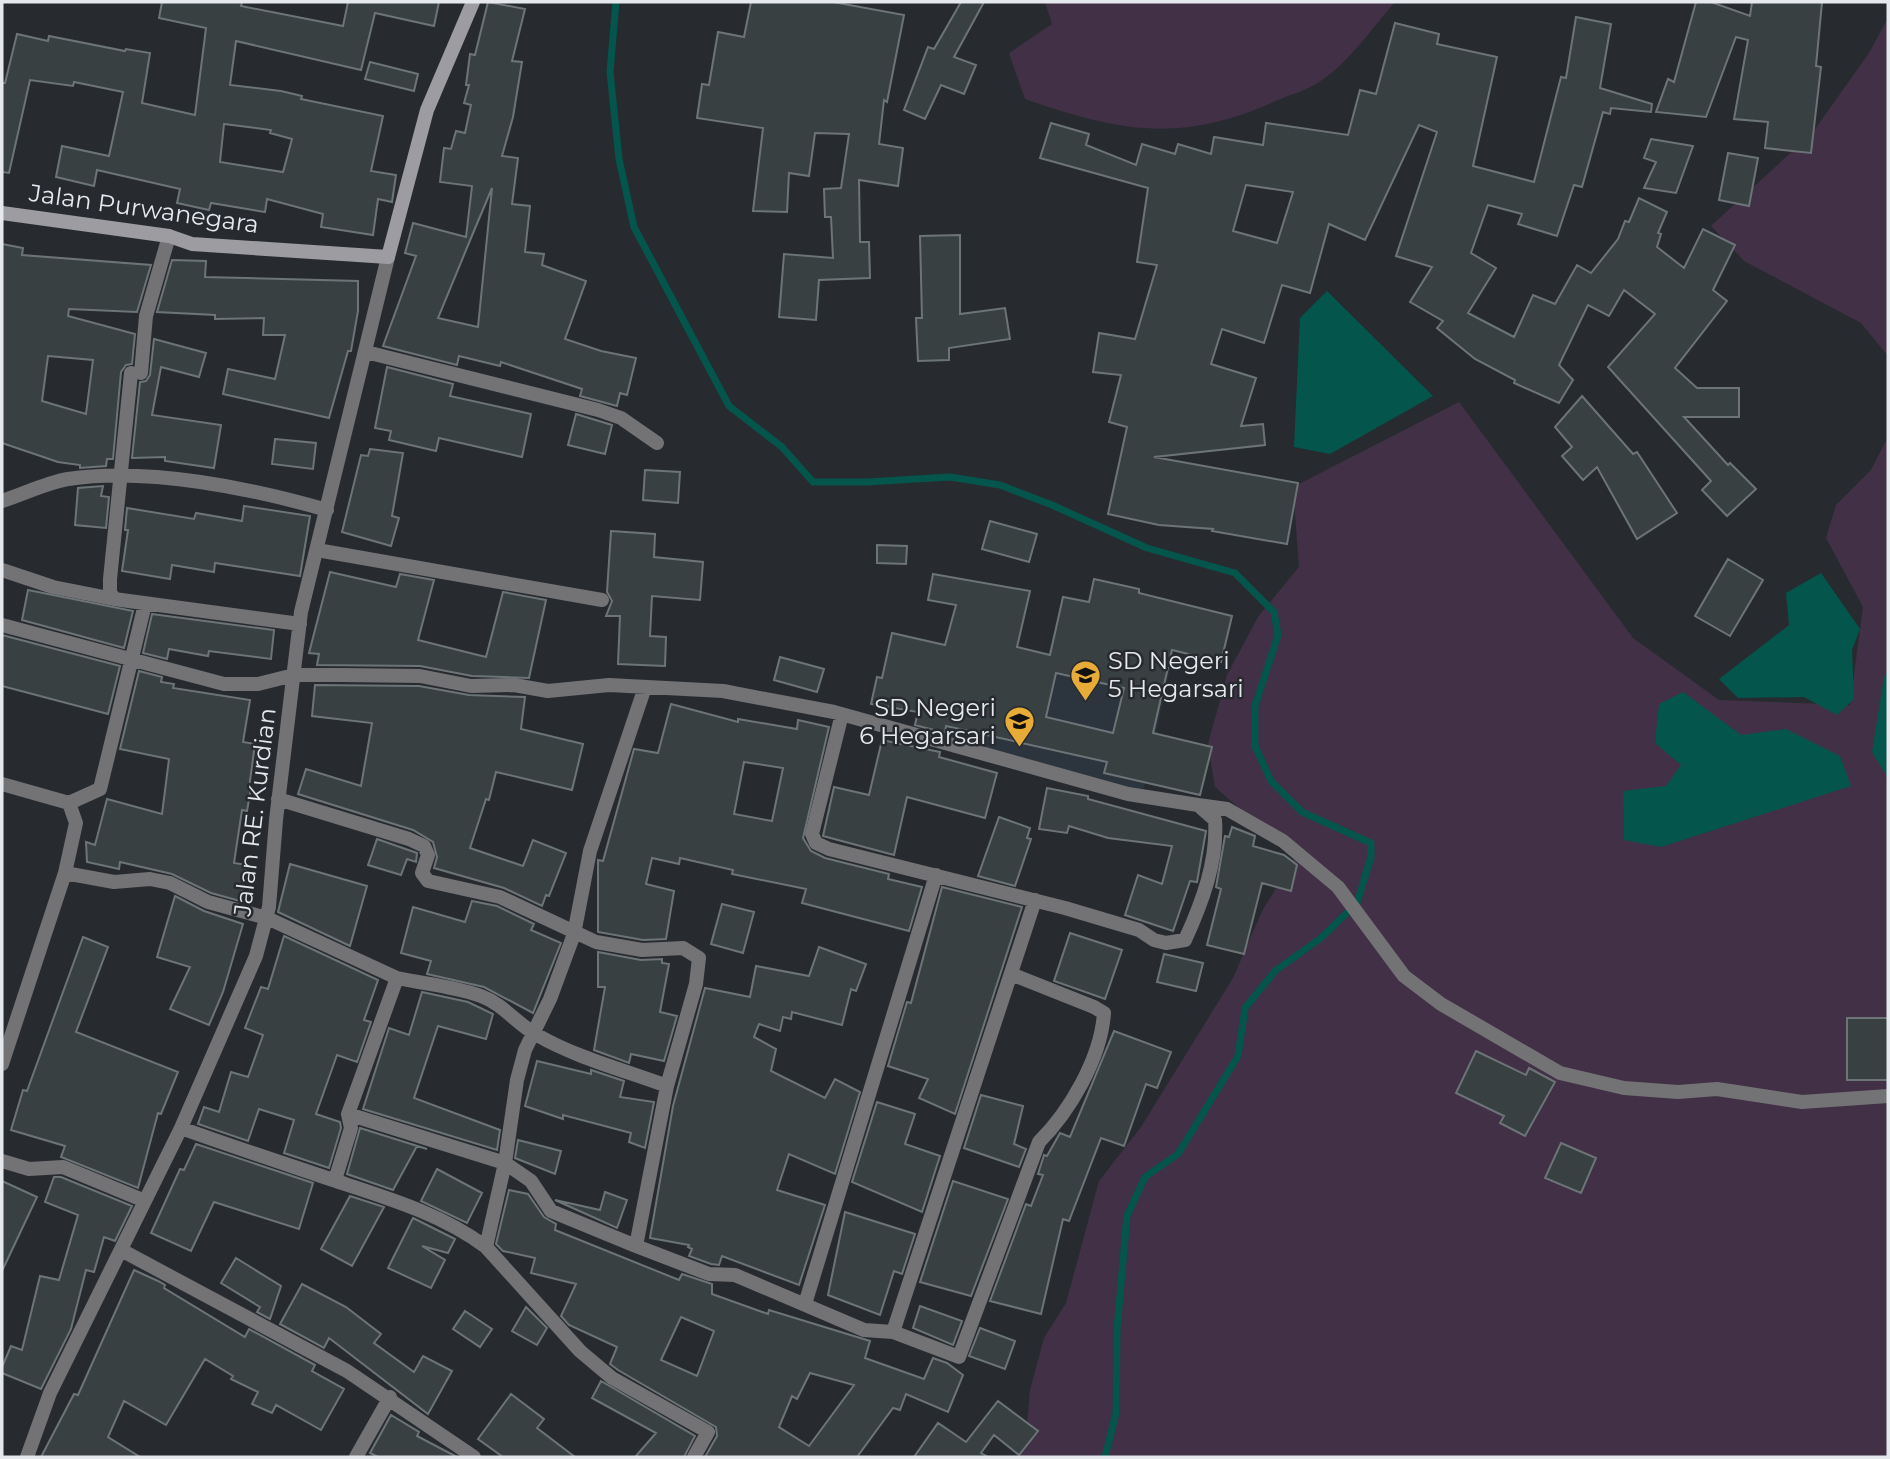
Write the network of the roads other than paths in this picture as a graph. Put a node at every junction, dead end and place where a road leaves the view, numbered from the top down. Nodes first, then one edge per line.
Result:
1 (473, 2) edge
2 (2, 213) edge
3 (169, 236) junction
4 (388, 257) junction
5 (366, 352) junction
6 (657, 443) dead end
7 (119, 476) junction
8 (2, 501) edge
9 (327, 510) junction
10 (317, 550) junction
11 (2, 570) edge
12 (114, 599) junction
13 (602, 600) dead end
14 (145, 604) junction
15 (300, 624) junction
16 (2, 625) edge
17 (132, 662) junction
18 (294, 674) junction
19 (645, 687) junction
20 (842, 714) junction
21 (2, 784) edge
22 (278, 799) junction
23 (69, 803) junction
24 (1198, 805) junction
25 (65, 873) junction
26 (936, 875) junction
27 (1035, 900) junction
28 (267, 918) junction
29 (574, 934) junction
30 (1011, 974) junction
31 (397, 978) junction
32 (535, 1034) junction
33 (2, 1064) edge
34 (667, 1086) junction
35 (1888, 1096) edge
36 (348, 1114) junction
37 (181, 1128) junction
38 (2, 1161) edge
39 (505, 1163) junction
40 (335, 1180) junction
41 (145, 1201) junction
42 (636, 1246) junction
43 (486, 1247) junction
44 (121, 1250) junction
45 (806, 1304) junction
46 (893, 1332) junction
47 (390, 1397) junction
48 (27, 1457) edge
49 (356, 1457) edge
50 (474, 1457) edge
51 (694, 1457) edge

1 - 4 street
2 - 3 street, Jalan Purwanegara
3 - 4 street, Jalan Purwanegara
3 - 7 street
4 - 5 street, Jalan RE. Kurdian
5 - 6 street
5 - 9 street, Jalan RE. Kurdian
7 - 8 street
7 - 9 street
7 - 12 street
9 - 10 street, Jalan RE. Kurdian
10 - 13 street
10 - 15 street, Jalan RE. Kurdian
11 - 12 street
12 - 14 street
14 - 15 street
14 - 17 street
15 - 18 street, Jalan RE. Kurdian
16 - 17 street
17 - 18 street
17 - 23 street
18 - 19 street
18 - 22 street, Jalan RE. Kurdian
19 - 20 street
19 - 29 street
20 - 24 street
20 - 26 street
21 - 23 street
22 - 28 street, Jalan RE. Kurdian
22 - 29 street
23 - 25 street
24 - 27 street
24 - 35 street
25 - 28 street
25 - 33 street
26 - 27 street
26 - 45 street
27 - 30 street
28 - 31 street
28 - 37 street, Jalan RE. Kurdian
29 - 32 street
29 - 34 street
30 - 46 street
30 - 46 street
31 - 32 street
31 - 36 street
32 - 34 street
32 - 39 street
34 - 42 street
36 - 39 street
36 - 40 street
37 - 40 street
37 - 41 street, Jalan RE. Kurdian
38 - 41 street
39 - 42 street
39 - 43 street
40 - 43 street
41 - 44 street, Jalan RE. Kurdian
42 - 45 street
43 - 51 street
44 - 47 street
44 - 48 street, Jalan RE. Kurdian
45 - 46 street
47 - 49 street
47 - 50 street

